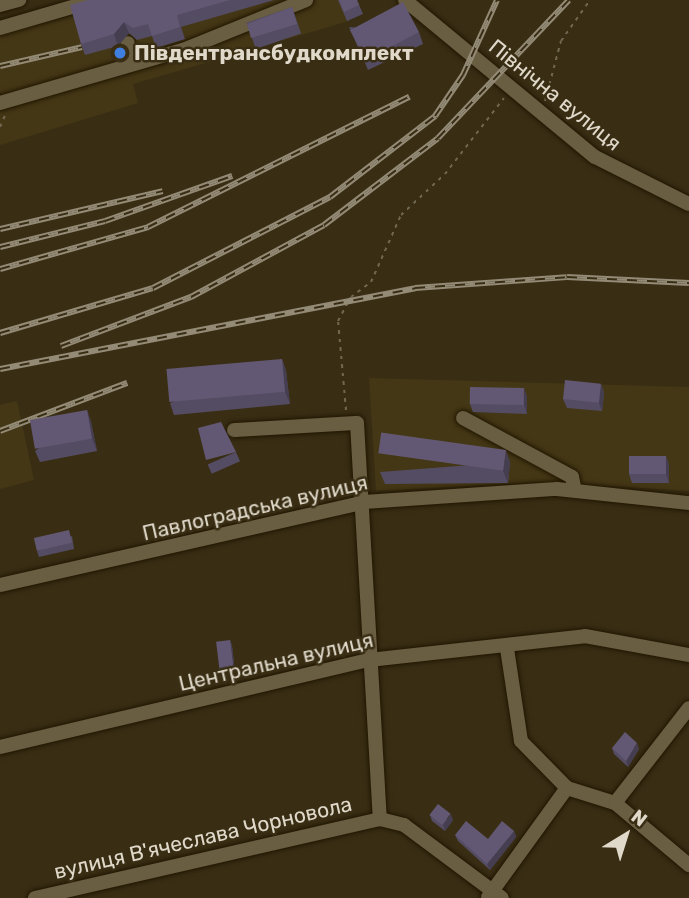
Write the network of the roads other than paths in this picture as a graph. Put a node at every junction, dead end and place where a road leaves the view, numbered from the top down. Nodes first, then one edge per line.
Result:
1 (19, 0) edge
2 (96, 0) edge
3 (306, 0) edge
4 (405, 0) edge
5 (0, 5) edge
6 (0, 28) edge
7 (128, 43) dead end
8 (125, 66) junction
9 (0, 103) edge
10 (689, 204) edge
11 (463, 418) dead end
12 (234, 430) dead end
13 (575, 491) junction
14 (364, 502) junction
15 (689, 503) edge
16 (0, 585) edge
17 (507, 648) junction
18 (689, 655) edge
19 (369, 660) junction
20 (689, 708) edge
21 (0, 747) edge
22 (568, 788) junction
23 (615, 803) junction
24 (380, 820) junction
25 (689, 865) edge
26 (70, 894) edge
27 (494, 896) edge
28 (34, 898) edge

1 - 5 street
2 - 6 street
3 - 8 street
4 - 10 street, Північна вулиця
7 - 8 street
8 - 9 street
11 - 13 street
12 - 14 street
13 - 14 street, Павлоградська вулиця
13 - 15 street, Павлоградська вулиця
14 - 16 street, Павлоградська вулиця
14 - 19 street
17 - 18 street, Центральна вулиця
17 - 19 street, Центральна вулиця
17 - 22 street
19 - 21 street, Центральна вулиця
19 - 24 street
20 - 23 street
22 - 23 street
22 - 27 street
23 - 25 street
24 - 26 street, вулиця В'ячеслава Чорновола
24 - 27 street
26 - 28 street, вулиця В'ячеслава Чорновола

